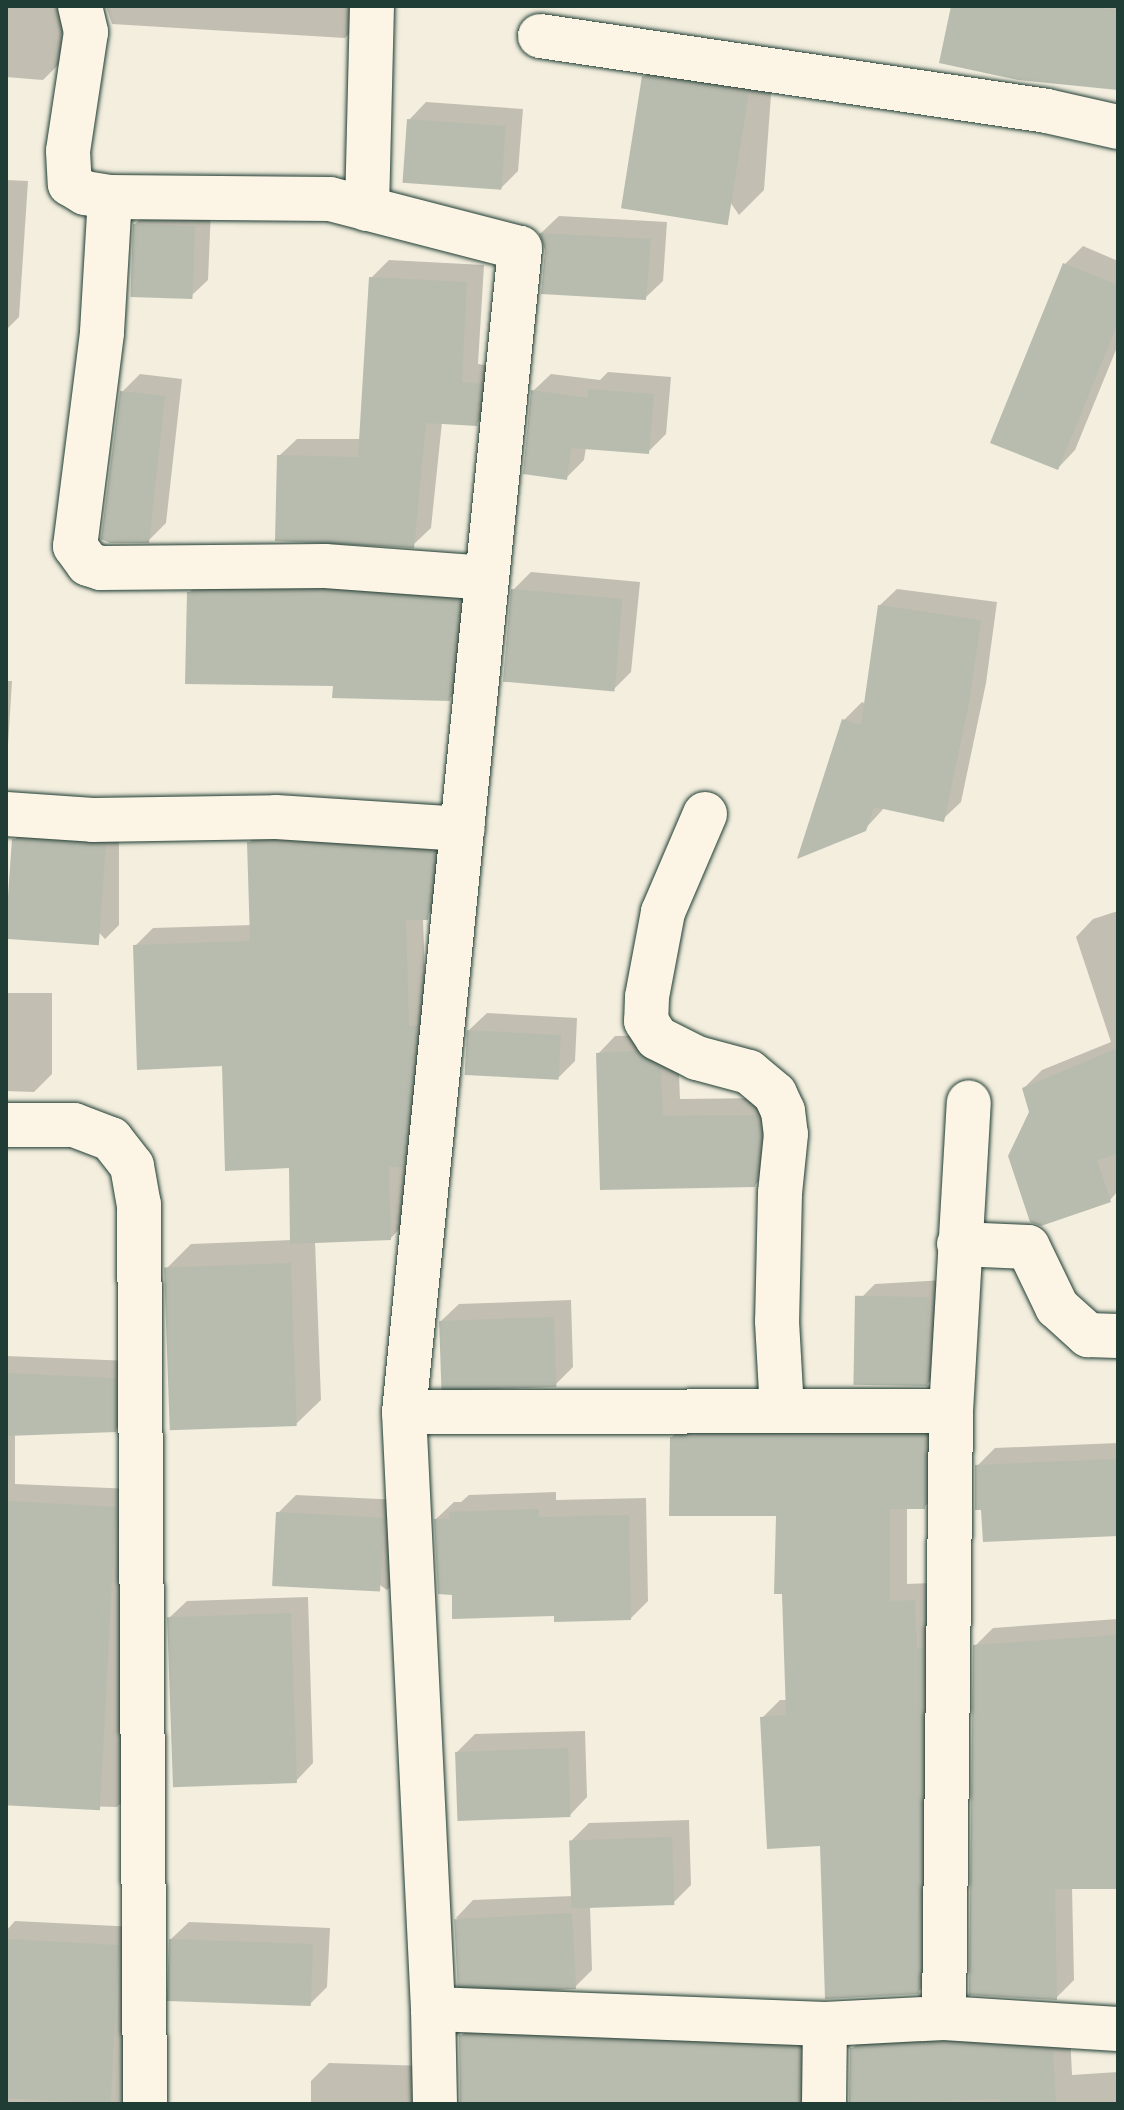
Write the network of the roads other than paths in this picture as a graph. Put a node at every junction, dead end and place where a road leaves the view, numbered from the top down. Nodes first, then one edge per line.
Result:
1 (80, 6) edge
2 (372, 6) edge
3 (540, 36) dead end
4 (1118, 127) edge
5 (110, 197) junction
6 (367, 209) junction
7 (487, 578) junction
8 (6, 814) edge
9 (705, 814) dead end
10 (463, 829) junction
11 (969, 1103) dead end
12 (6, 1125) edge
13 (959, 1244) junction
14 (1118, 1336) edge
15 (782, 1411) junction
16 (951, 1411) junction
17 (404, 1412) junction
18 (433, 2009) junction
19 (944, 2018) junction
20 (825, 2024) junction
21 (1118, 2029) edge
22 (145, 2104) edge
23 (435, 2104) edge
24 (824, 2104) edge

1 - 5 street
2 - 6 street
3 - 4 street
5 - 6 street
5 - 7 street
6 - 7 street
7 - 10 street
8 - 10 street
9 - 15 street
10 - 17 street
11 - 13 street
12 - 22 street
13 - 14 street
13 - 16 street
15 - 16 street
15 - 17 street
16 - 19 street
17 - 18 street
18 - 20 street
18 - 23 street
19 - 20 street
19 - 21 street
20 - 24 street

